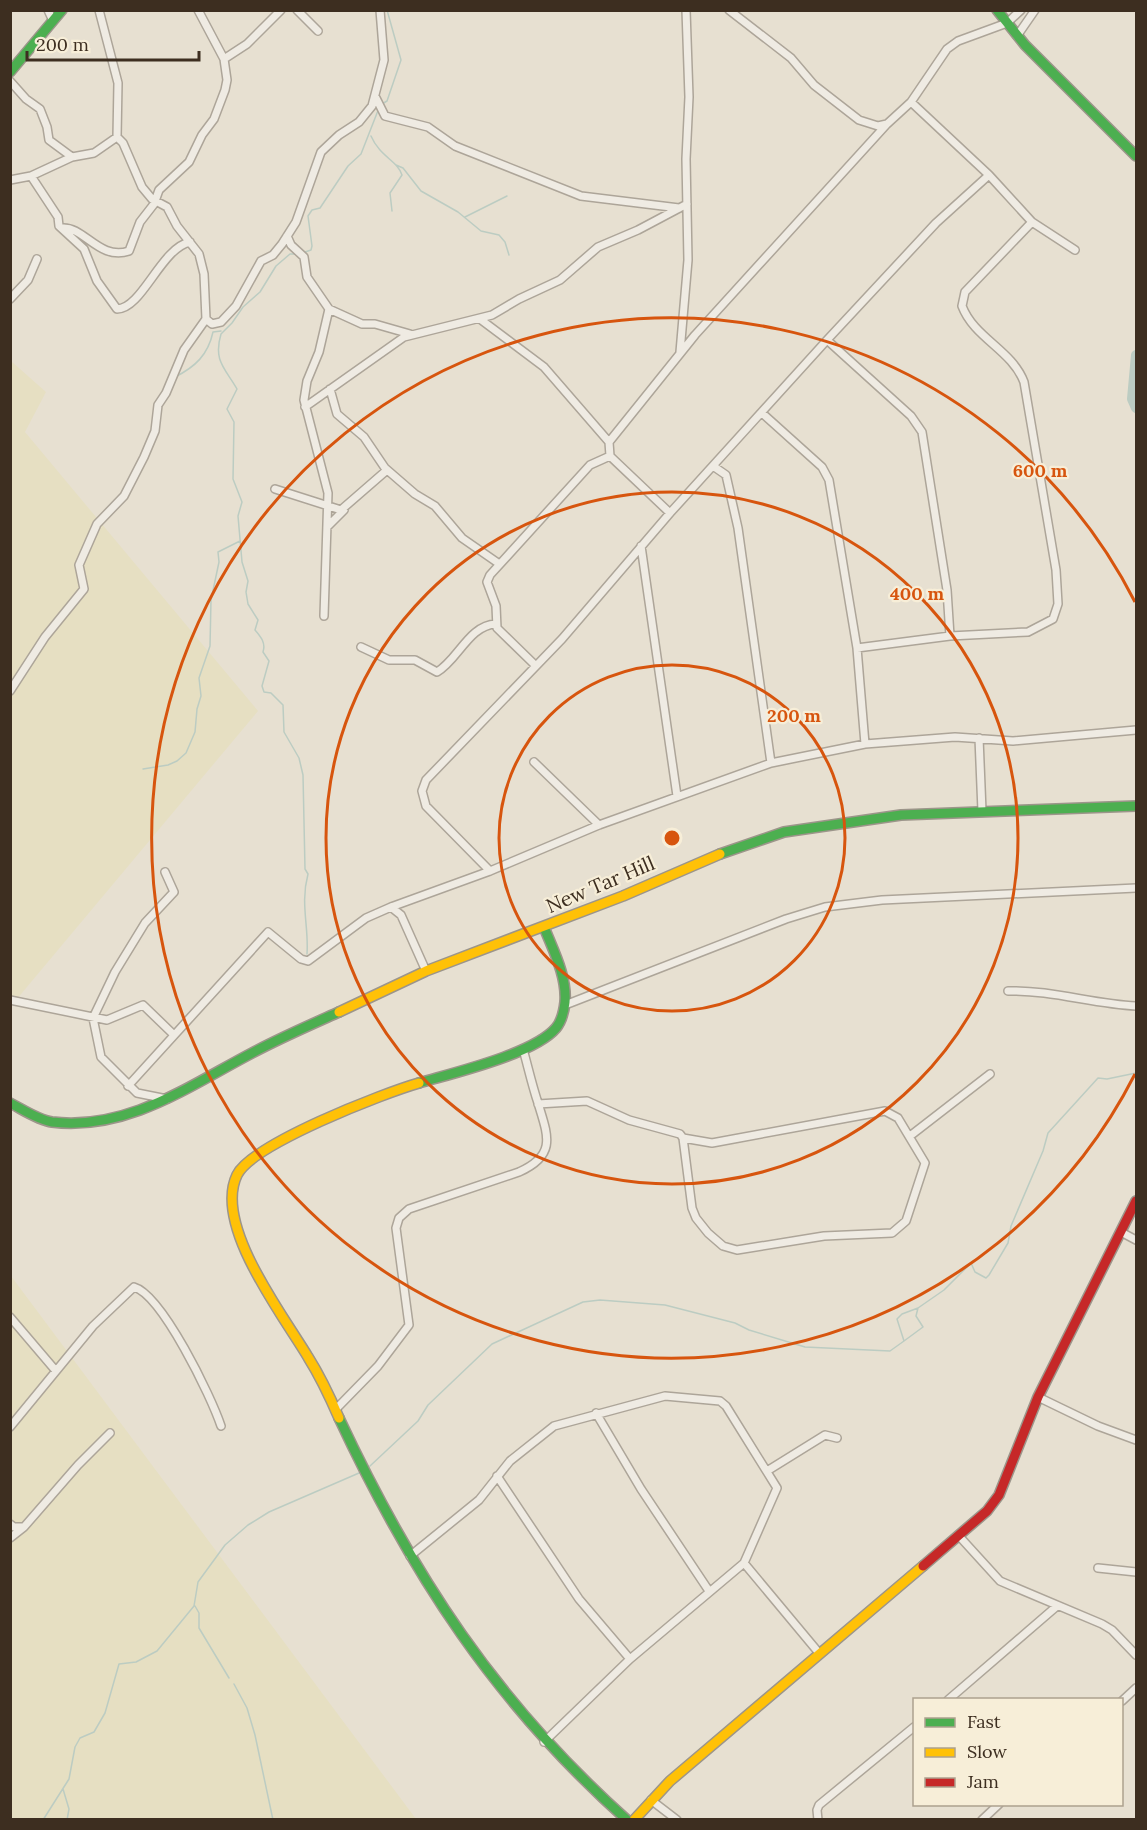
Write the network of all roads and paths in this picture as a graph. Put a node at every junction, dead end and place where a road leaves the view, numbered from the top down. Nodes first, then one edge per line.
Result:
1 (48, 10) edge
2 (62, 10) edge
3 (99, 10) edge
4 (198, 10) edge
5 (281, 10) edge
6 (297, 10) edge
7 (380, 10) edge
8 (686, 10) edge
9 (729, 10) edge
10 (997, 10) edge
11 (1021, 10) edge
12 (1035, 10) edge
13 (53, 21) junction
14 (1006, 23) junction
15 (318, 32) dead end
16 (1017, 36) junction
17 (224, 59) junction
18 (10, 72) edge
19 (10, 81) edge
20 (376, 98) junction
21 (911, 102) junction
22 (887, 124) junction
23 (117, 137) junction
24 (1137, 156) edge
25 (72, 157) junction
26 (31, 176) junction
27 (989, 176) junction
28 (10, 180) edge
29 (156, 201) junction
30 (687, 204) junction
31 (679, 208) junction
32 (1032, 222) junction
33 (62, 228) junction
34 (287, 236) junction
35 (190, 242) junction
36 (1075, 250) dead end
37 (37, 259) dead end
38 (10, 299) edge
39 (329, 309) junction
40 (206, 319) junction
41 (480, 319) junction
42 (410, 334) junction
43 (827, 340) junction
44 (680, 352) junction
45 (330, 389) junction
46 (304, 407) junction
47 (762, 413) junction
48 (609, 442) junction
49 (609, 456) junction
50 (714, 466) junction
51 (387, 470) junction
52 (275, 489) dead end
53 (329, 508) junction
54 (346, 508) junction
55 (670, 513) junction
56 (327, 527) junction
57 (641, 546) junction
58 (498, 563) junction
59 (324, 616) dead end
60 (496, 624) junction
61 (950, 636) junction
62 (361, 647) dead end
63 (857, 648) junction
64 (535, 665) junction
65 (10, 691) edge
66 (1137, 730) edge
67 (979, 738) junction
68 (865, 744) junction
69 (534, 762) dead end
70 (771, 763) junction
71 (677, 796) junction
72 (1137, 806) edge
73 (981, 811) junction
74 (599, 825) junction
75 (490, 871) junction
76 (165, 872) dead end
77 (1137, 888) edge
78 (391, 908) junction
79 (544, 927) junction
80 (426, 970) junction
81 (1008, 991) dead end
82 (10, 1000) edge
83 (565, 1005) junction
84 (1137, 1006) edge
85 (93, 1018) junction
86 (173, 1035) junction
87 (523, 1049) junction
88 (990, 1074) dead end
89 (128, 1086) junction
90 (167, 1099) junction
91 (10, 1103) edge
92 (538, 1104) junction
93 (910, 1136) junction
94 (683, 1138) junction
95 (1137, 1201) edge
96 (1121, 1232) junction
97 (1137, 1240) edge
98 (10, 1317) edge
99 (56, 1371) junction
100 (1038, 1397) junction
101 (336, 1409) junction
102 (596, 1413) junction
103 (221, 1426) dead end
104 (10, 1427) edge
105 (110, 1433) dead end
106 (837, 1438) dead end
107 (1137, 1440) edge
108 (767, 1471) junction
109 (497, 1476) junction
110 (10, 1524) edge
111 (24, 1527) junction
112 (959, 1536) junction
113 (10, 1538) edge
114 (410, 1556) junction
115 (744, 1563) junction
116 (1098, 1568) dead end
117 (1137, 1572) edge
118 (709, 1591) junction
119 (1058, 1606) junction
120 (819, 1653) junction
121 (1137, 1655) edge
122 (630, 1659) junction
123 (1137, 1688) edge
124 (950, 1698) edge
125 (1123, 1700) edge
126 (913, 1729) edge
127 (544, 1742) junction
128 (651, 1800) junction
129 (997, 1806) edge
130 (627, 1820) edge
131 (634, 1820) edge
132 (676, 1820) edge
133 (818, 1820) edge
134 (982, 1820) edge

1 - 13 street
2 - 13 street
3 - 23 street
4 - 17 street
5 - 17 street
6 - 15 street
7 - 20 street
8 - 30 street
9 - 22 street
10 - 14 street
11 - 14 street
12 - 16 street
13 - 18 street
14 - 16 street
14 - 21 street
16 - 24 street
17 - 29 street
19 - 25 street
20 - 31 street
20 - 34 street
21 - 22 street
21 - 27 street
22 - 44 street
23 - 25 street
23 - 29 street
25 - 26 street
26 - 28 street
26 - 33 street
27 - 32 street
27 - 43 street
29 - 33 street
29 - 35 street
30 - 31 street
30 - 44 street
31 - 41 street
32 - 36 street
32 - 61 street
33 - 35 street
34 - 39 street
34 - 40 street
35 - 40 street
37 - 38 street
39 - 42 street
39 - 46 street
40 - 65 street
41 - 42 street
41 - 48 street
42 - 45 street
43 - 47 street
43 - 61 street
44 - 48 street
45 - 46 street
45 - 51 street
46 - 53 street
47 - 50 street
47 - 63 street
48 - 49 street
49 - 55 street
49 - 58 street
50 - 55 street
50 - 70 street
51 - 54 street
51 - 58 street
52 - 53 street
53 - 54 street
53 - 56 street
54 - 56 street
55 - 57 street
56 - 59 street
57 - 64 street
57 - 71 street
58 - 60 street
60 - 62 street
60 - 64 street
61 - 63 street
63 - 68 street
64 - 75 street
66 - 67 street
67 - 68 street
67 - 73 street
68 - 70 street
69 - 74 street
70 - 71 street
71 - 74 street
72 - 73 street, New Tar Hill
73 - 79 street, New Tar Hill
74 - 75 street
75 - 78 street
76 - 85 street
77 - 83 street
78 - 80 street
78 - 86 street
79 - 80 street, New Tar Hill
79 - 83 street
80 - 90 street, New Tar Hill
81 - 84 street
82 - 85 street
83 - 87 street
85 - 86 street
85 - 89 street
86 - 89 street
87 - 92 street
87 - 101 street
88 - 93 street
89 - 90 street
90 - 91 street, New Tar Hill
92 - 94 street
92 - 101 street
93 - 94 street
93 - 94 street
95 - 96 street
96 - 97 street
96 - 100 street
98 - 99 street
99 - 103 street
99 - 104 street
100 - 107 street
100 - 112 street
101 - 114 street
102 - 108 street
102 - 109 street
102 - 118 street
105 - 111 street
106 - 108 street
108 - 115 street
109 - 114 street
109 - 122 street
110 - 111 street
111 - 113 street
112 - 119 street
112 - 120 street
114 - 127 street
115 - 118 street
115 - 120 street
116 - 117 street
118 - 122 street
119 - 121 street
119 - 124 street
120 - 128 street
122 - 127 street
123 - 125 street
126 - 133 street
127 - 130 street
128 - 131 street
128 - 132 street
129 - 134 street

